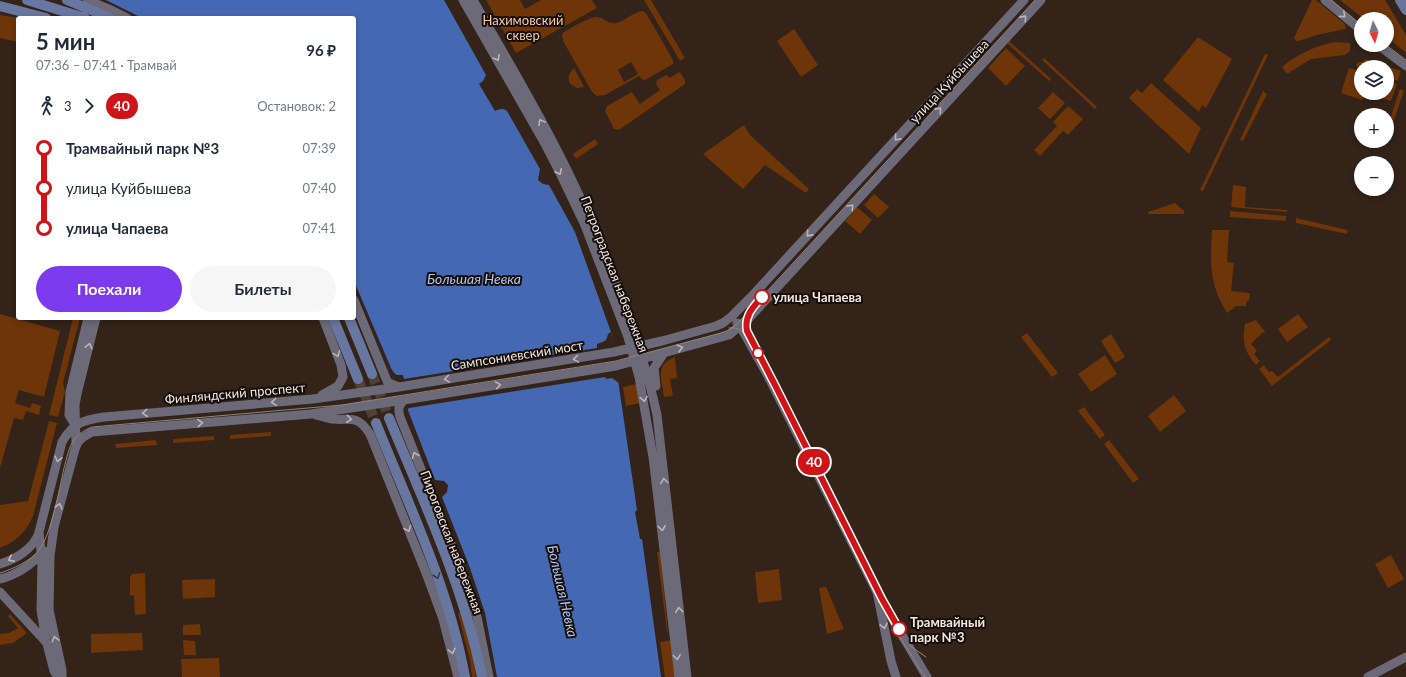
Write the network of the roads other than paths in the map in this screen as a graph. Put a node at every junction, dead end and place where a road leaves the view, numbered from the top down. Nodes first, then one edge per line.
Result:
1 (28, 0) edge
2 (66, 0) edge
3 (87, 0) edge
4 (463, 0) edge
5 (473, 0) edge
6 (1024, 0) edge
7 (1040, 0) edge
8 (1325, 0) edge
9 (1400, 0) edge
10 (0, 6) edge
11 (1406, 10) edge
12 (38, 16) edge
13 (79, 16) edge
14 (105, 16) edge
15 (123, 16) edge
16 (1354, 24) edge
17 (1387, 52) edge
18 (1406, 66) edge
19 (356, 305) edge
20 (732, 316) junction
21 (88, 320) edge
22 (96, 320) edge
23 (324, 320) edge
24 (334, 320) edge
25 (350, 320) edge
26 (740, 327) junction
27 (635, 348) junction
28 (664, 353) junction
29 (639, 360) junction
30 (372, 374) tunnel mouth
31 (358, 379) tunnel mouth
32 (399, 387) junction
33 (653, 394) junction
34 (313, 399) junction
35 (404, 400) junction
36 (311, 414) junction
37 (389, 418) tunnel mouth
38 (376, 423) tunnel mouth
39 (75, 425) junction
40 (94, 432) junction
41 (76, 445) junction
42 (39, 532) junction
43 (51, 544) junction
44 (28, 550) junction
45 (41, 554) junction
46 (0, 564) edge
47 (50, 564) junction
48 (0, 579) edge
49 (0, 592) edge
50 (876, 592) junction
51 (48, 645) junction
52 (1406, 657) edge
53 (58, 677) edge
54 (62, 677) edge
55 (458, 677) edge
56 (465, 677) edge
57 (482, 677) edge
58 (489, 677) edge
59 (679, 677) edge
60 (687, 677) edge
61 (896, 677) edge
62 (927, 677) edge
63 (1368, 677) edge

1 - 13 main road
2 - 14 main road
3 - 15 main road
4 -> 27 main road, Петроградская набережная
27 -> 5 main road, Петроградская набережная
6 -> 20 main road, улица Куйбышева
26 -> 7 main road, улица Куйбышева
8 -> 16 main road
9 - 11 main road
10 - 12 main road
17 - 18 main road
19 - 32 main road
20 - 26 main road
20 - 27 main road, улица Куйбышева
21 - 39 main road
39 -> 22 main road
23 -> 34 main road
24 - 31 main road
25 - 30 main road
28 -> 26 main road, улица Куйбышева
26 - 50 main road
27 - 29 main road, Петроградская набережная
27 -> 32 main road, Сампсониевский мост
28 - 29 main road, улица Куйбышева
28 - 33 main road
29 - 33 main road, Петроградская набережная
35 -> 29 main road, Сампсониевский мост
29 -> 59 main road, Петроградская набережная
32 - 34 main road, Финляндский проспект
60 -> 33 main road, Петроградская набережная
34 -> 39 main road, Финляндский проспект
35 - 36 main road, Финляндский проспект
58 -> 35 main road
40 -> 36 main road, Финляндский проспект
36 -> 55 main road
37 - 57 main road, Пироговская набережная
38 -> 56 main road, Пироговская набережная
39 - 40 main road
39 - 41 main road
39 -> 42 main road
40 - 41 main road, Финляндский проспект
43 -> 41 main road
42 - 44 main road
42 - 45 main road
43 - 45 main road
43 - 47 main road
44 - 45 main road
44 -> 46 main road
45 - 47 main road
45 - 48 main road
45 - 51 main road
54 -> 47 main road
49 - 51 main road
50 -> 61 main road
50 - 62 main road
51 - 53 main road
52 - 63 main road

